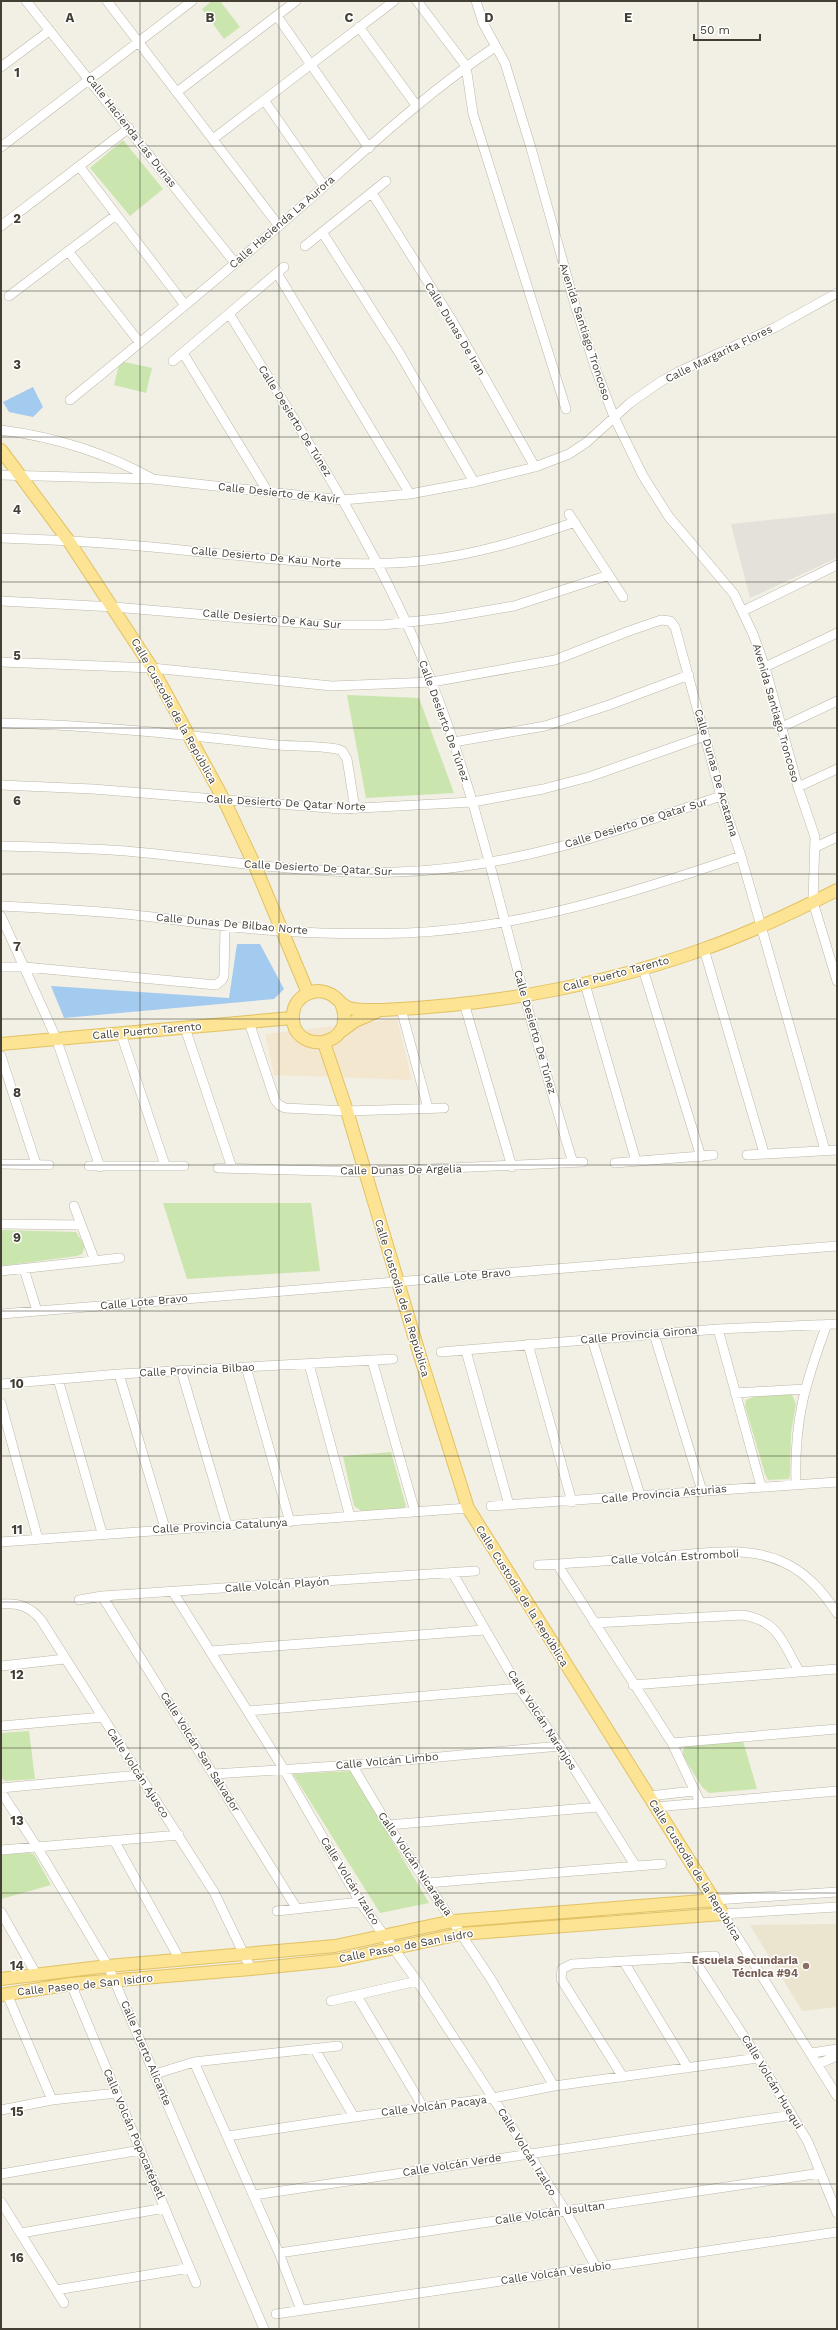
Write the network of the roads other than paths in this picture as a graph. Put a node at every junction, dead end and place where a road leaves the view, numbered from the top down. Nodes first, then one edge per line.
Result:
1 (26, 1) edge
2 (107, 1) edge
3 (296, 1) edge
4 (394, 1) edge
5 (417, 1) edge
6 (476, 1) edge
7 (188, 2) edge
8 (277, 16) junction
9 (360, 27) junction
10 (49, 31) junction
11 (139, 42) junction
12 (495, 47) junction
13 (311, 64) junction
14 (466, 66) junction
15 (1, 67) edge
16 (90, 79) junction
17 (177, 92) junction
18 (264, 100) junction
19 (416, 105) junction
20 (129, 128) junction
21 (213, 139) junction
22 (1, 147) edge
23 (368, 148) junction
24 (79, 166) junction
25 (386, 181) dead end
26 (324, 186) junction
27 (372, 193) junction
28 (116, 214) junction
29 (1, 226) edge
30 (279, 226) junction
31 (322, 232) junction
32 (305, 246) dead end
33 (68, 251) junction
34 (235, 263) junction
35 (837, 293) edge
36 (9, 296) dead end
37 (185, 305) junction
38 (230, 315) junction
39 (140, 343) junction
40 (183, 353) junction
41 (173, 361) dead end
42 (70, 400) dead end
43 (566, 409) dead end
44 (614, 417) junction
45 (1, 430) edge
46 (1, 450) edge
47 (569, 454) joint
48 (536, 467) junction
49 (1, 475) edge
50 (18, 475) junction
51 (152, 479) junction
52 (474, 482) junction
53 (268, 492) junction
54 (410, 494) junction
55 (343, 500) junction
56 (569, 514) dead end
57 (575, 522) junction
58 (1, 538) edge
59 (68, 540) junction
60 (378, 564) junction
61 (837, 565) edge
62 (609, 575) junction
63 (623, 597) dead end
64 (1, 601) edge
65 (114, 607) junction
66 (743, 611) junction
67 (406, 623) junction
68 (837, 633) edge
69 (1, 662) edge
70 (765, 667) junction
71 (152, 668) junction
72 (689, 675) junction
73 (432, 682) junction
74 (837, 701) edge
75 (1, 723) edge
76 (782, 727) junction
77 (190, 734) junction
78 (705, 736) junction
79 (454, 742) junction
80 (837, 769) edge
81 (1, 785) edge
82 (798, 787) junction
83 (721, 796) junction
84 (224, 800) junction
85 (473, 802) junction
86 (355, 809) junction
87 (837, 837) edge
88 (1, 846) edge
89 (816, 847) junction
90 (741, 856) junction
91 (488, 862) junction
92 (255, 866) junction
93 (837, 890) edge
94 (813, 902) junction
95 (1, 906) edge
96 (1, 916) edge
97 (505, 921) junction
98 (225, 926) junction
99 (760, 927) junction
100 (282, 932) junction
101 (704, 949) junction
102 (1, 967) edge
103 (25, 967) junction
104 (643, 969) junction
105 (837, 981) edge
106 (585, 984) junction
107 (308, 993) junction
108 (524, 996) junction
109 (341, 1003) junction
110 (464, 1003) junction
111 (401, 1009) junction
112 (383, 1010) junction
113 (292, 1018) junction
114 (249, 1022) junction
115 (186, 1028) junction
116 (339, 1033) junction
117 (121, 1034) junction
118 (56, 1038) junction
119 (324, 1043) junction
120 (1, 1044) edge
121 (1, 1056) edge
122 (428, 1108) junction
123 (444, 1108) dead end
124 (347, 1111) junction
125 (825, 1150) junction
126 (837, 1150) edge
127 (764, 1154) junction
128 (713, 1155) dead end
129 (747, 1155) dead end
130 (700, 1157) junction
131 (636, 1161) junction
132 (583, 1162) dead end
133 (572, 1163) junction
134 (615, 1163) dead end
135 (1, 1164) edge
136 (36, 1164) junction
137 (49, 1165) dead end
138 (165, 1165) junction
139 (89, 1166) dead end
140 (184, 1166) dead end
141 (100, 1167) junction
142 (512, 1167) junction
143 (218, 1168) dead end
144 (232, 1168) junction
145 (364, 1172) junction
146 (74, 1206) dead end
147 (1, 1224) edge
148 (81, 1225) junction
149 (837, 1246) edge
150 (120, 1258) dead end
151 (95, 1261) junction
152 (24, 1269) junction
153 (1, 1271) edge
154 (398, 1281) junction
155 (37, 1311) junction
156 (1, 1314) edge
157 (826, 1324) junction
158 (837, 1324) edge
159 (718, 1329) junction
160 (654, 1334) junction
161 (592, 1338) junction
162 (528, 1344) junction
163 (466, 1351) junction
164 (441, 1352) dead end
165 (394, 1359) dead end
166 (372, 1360) junction
167 (309, 1364) junction
168 (246, 1367) junction
169 (181, 1370) junction
170 (119, 1374) junction
171 (58, 1378) junction
172 (1, 1384) edge
173 (804, 1389) junction
174 (735, 1393) junction
175 (1, 1403) edge
176 (837, 1482) edge
177 (796, 1484) junction
178 (761, 1486) junction
179 (702, 1491) junction
180 (640, 1495) junction
181 (572, 1502) junction
182 (510, 1505) junction
183 (491, 1506) dead end
184 (468, 1508) junction
185 (415, 1512) junction
186 (350, 1517) junction
187 (290, 1522) junction
188 (227, 1525) junction
189 (164, 1528) junction
190 (102, 1533) junction
191 (38, 1539) junction
192 (1, 1542) edge
193 (558, 1564) junction
194 (538, 1565) dead end
195 (476, 1571) dead end
196 (452, 1572) junction
197 (172, 1592) junction
198 (102, 1596) junction
199 (79, 1600) dead end
200 (1, 1604) edge
201 (837, 1613) edge
202 (594, 1623) junction
203 (484, 1630) junction
204 (210, 1651) junction
205 (65, 1659) junction
206 (1, 1666) edge
207 (837, 1669) edge
208 (799, 1671) junction
209 (633, 1685) junction
210 (519, 1688) junction
211 (248, 1711) junction
212 (103, 1717) junction
213 (1, 1726) edge
214 (837, 1730) edge
215 (672, 1743) junction
216 (560, 1746) junction
217 (352, 1765) junction
218 (283, 1768) junction
219 (214, 1774) junction
220 (139, 1775) junction
221 (1, 1788) edge
222 (694, 1791) junction
223 (1, 1792) edge
224 (837, 1792) edge
225 (648, 1796) junction
226 (700, 1802) junction
227 (598, 1807) junction
228 (656, 1807) junction
229 (388, 1825) junction
230 (179, 1834) junction
231 (115, 1842) junction
232 (37, 1847) junction
233 (1, 1850) edge
234 (662, 1864) dead end
235 (635, 1865) junction
236 (427, 1883) junction
237 (837, 1892) edge
238 (714, 1900) junction
239 (360, 1902) junction
240 (837, 1907) edge
241 (297, 1909) junction
242 (277, 1911) dead end
243 (1, 1912) edge
244 (723, 1914) junction
245 (453, 1921) junction
246 (460, 1934) junction
247 (385, 1936) junction
248 (394, 1948) junction
249 (243, 1954) junction
250 (715, 1956) dead end
251 (693, 1958) junction
252 (180, 1960) junction
253 (624, 1962) junction
254 (108, 1966) junction
255 (251, 1969) junction
256 (36, 1974) junction
257 (1, 1979) edge
258 (115, 1980) junction
259 (417, 1981) junction
260 (71, 1984) junction
261 (4, 1994) edge
262 (357, 1996) junction
263 (331, 2000) dead end
264 (338, 2046) dead end
265 (314, 2048) junction
266 (837, 2049) edge
267 (812, 2053) junction
268 (837, 2056) edge
269 (758, 2058) junction
270 (194, 2062) junction
271 (818, 2064) junction
272 (688, 2068) junction
273 (155, 2074) junction
274 (623, 2077) junction
275 (554, 2086) junction
276 (117, 2092) junction
277 (837, 2096) edge
278 (493, 2098) junction
279 (52, 2100) junction
280 (423, 2107) junction
281 (1, 2110) edge
282 (792, 2115) junction
283 (354, 2116) junction
284 (228, 2136) junction
285 (141, 2150) junction
286 (528, 2154) junction
287 (821, 2173) junction
288 (1, 2174) edge
289 (254, 2195) junction
290 (1, 2202) edge
291 (165, 2208) junction
292 (564, 2210) junction
293 (837, 2213) edge
294 (837, 2232) edge
295 (21, 2233) junction
296 (279, 2253) junction
297 (596, 2267) junction
298 (190, 2268) junction
299 (196, 2283) dead end
300 (56, 2290) junction
301 (64, 2303) dead end
302 (301, 2310) junction
303 (276, 2314) dead end
304 (264, 2329) edge

1 - 10 street, Calle Hacienda Las Dunas
2 - 11 street
3 - 8 street
4 - 9 street
5 - 14 street
6 - 12 street, Avenida Santiago Troncoso
7 - 11 street
8 - 13 street
8 - 17 street
9 - 13 street
9 - 19 street
10 - 15 street
10 - 16 street, Calle Hacienda Las Dunas
11 - 16 street
11 - 17 street
12 - 14 street, Calle Hacienda La Aurora
12 - 44 street, Avenida Santiago Troncoso
13 - 18 street
13 - 23 street
14 - 19 street, Calle Hacienda La Aurora
14 - 43 street
16 - 20 street, Calle Hacienda Las Dunas
16 - 22 street
17 - 21 street
18 - 21 street
18 - 26 street
19 - 23 street, Calle Hacienda La Aurora
20 - 24 street
20 - 34 street, Calle Hacienda Las Dunas
21 - 30 street
23 - 26 street, Calle Hacienda La Aurora
24 - 28 street
24 - 29 street
25 - 27 street
26 - 30 street, Calle Hacienda La Aurora
27 - 31 street
27 - 48 street, Calle Dunas De Iran
28 - 33 street
28 - 37 street
30 - 34 street, Calle Hacienda La Aurora
31 - 32 street
31 - 52 street
33 - 36 street
33 - 39 street
34 - 37 street, Calle Hacienda La Aurora
35 - 44 street, Calle Margarita Flores
37 - 39 street, Calle Hacienda La Aurora
38 - 40 street
38 - 54 street
38 - 55 street, Calle Desierto De Túnez
39 - 42 street, Calle Hacienda La Aurora
40 - 41 street
40 - 53 street
44 - 47 street, Calle Margarita Flores
44 - 66 street, Avenida Santiago Troncoso
45 - 51 street, Calle Desierto de Kavir
46 - 50 main road, Calle Custodia de la República
47 - 48 street, Calle Desierto de Kavir
48 - 52 street, Calle Desierto de Kavir
49 - 50 street, Calle Desierto de Kavir
50 - 51 street, Calle Desierto de Kavir
50 - 59 main road, Calle Custodia de la República
51 - 53 street, Calle Desierto de Kavir
52 - 54 street, Calle Desierto de Kavir
53 - 55 street, Calle Desierto de Kavir
54 - 55 street, Calle Desierto de Kavir
55 - 60 street, Calle Desierto De Túnez
56 - 57 street
57 - 60 street, Calle Desierto De Kau Norte
57 - 62 street
58 - 59 street, Calle Desierto De Kau Norte
59 - 60 street, Calle Desierto De Kau Norte
59 - 65 main road, Calle Custodia de la República
60 - 67 street, Calle Desierto De Túnez
61 - 66 street
62 - 63 street
62 - 67 street, Calle Desierto De Kau Sur
64 - 65 street, Calle Desierto De Kau Sur
65 - 67 street, Calle Desierto De Kau Sur
65 - 71 main road, Calle Custodia de la República
66 - 70 street, Avenida Santiago Troncoso
67 - 73 street, Calle Desierto De Túnez
68 - 70 street
69 - 71 street
70 - 76 street, Avenida Santiago Troncoso
71 - 73 street
71 - 77 main road, Calle Custodia de la República
72 - 73 street, Calle Dunas De Acatama
72 - 78 street, Calle Dunas De Acatama
72 - 79 street
73 - 79 street, Calle Desierto De Túnez
74 - 76 street
75 - 77 street
76 - 82 street, Avenida Santiago Troncoso
77 - 84 main road, Calle Custodia de la República
77 - 86 street
78 - 83 street, Calle Dunas De Acatama
78 - 85 street, Calle Desierto De Qatar Norte
79 - 85 street, Calle Desierto De Túnez
80 - 82 street
81 - 84 street, Calle Desierto De Qatar Norte
82 - 89 street, Avenida Santiago Troncoso
83 - 90 street, Calle Dunas De Acatama
83 - 91 street, Calle Desierto De Qatar Sur
84 - 86 street, Calle Desierto De Qatar Norte
84 - 92 main road, Calle Custodia de la República
85 - 86 street, Calle Desierto De Qatar Norte
85 - 91 street, Calle Desierto De Túnez
87 - 89 street
88 - 92 street, Calle Desierto De Qatar Sur
89 - 94 street, Avenida Santiago Troncoso
90 - 97 street, Calle Dunas De Bilbao Norte
90 - 99 street, Calle Dunas De Acatama
91 - 92 street, Calle Desierto De Qatar Sur
91 - 97 street, Calle Desierto De Túnez
92 - 100 main road, Calle Custodia de la República
93 - 94 main road, Calle Puerto Tarento
94 - 99 main road, Calle Puerto Tarento
94 - 105 street, Avenida Santiago Troncoso
95 - 98 street, Calle Dunas De Bilbao Norte
96 - 103 street
97 - 100 street, Calle Dunas De Bilbao Norte
97 - 108 street, Calle Desierto De Túnez
98 - 100 street, Calle Dunas De Bilbao Norte
98 - 103 street
99 - 101 main road, Calle Puerto Tarento
99 - 125 street, Calle Dunas De Acatama
100 - 107 main road, Calle Custodia de la República
101 - 104 main road, Calle Puerto Tarento
101 - 127 street
102 - 103 street
103 - 118 street
104 - 106 main road, Calle Puerto Tarento
104 - 130 street
106 - 108 main road, Calle Puerto Tarento
106 - 131 street
107 - 109 main road
107 - 113 main road
108 - 110 main road, Calle Puerto Tarento
108 - 133 street, Calle Desierto De Túnez
109 - 112 main road, Calle Puerto Tarento
109 - 116 main road
110 - 111 main road, Calle Puerto Tarento
110 - 142 street
111 - 112 main road, Calle Puerto Tarento
111 - 122 street
112 - 116 main road, Calle Puerto Tarento
113 - 114 main road, Calle Puerto Tarento
113 - 119 main road
114 - 115 main road, Calle Puerto Tarento
114 - 124 street
115 - 117 main road, Calle Puerto Tarento
115 - 144 street
116 - 119 main road
117 - 118 main road, Calle Puerto Tarento
117 - 138 street
118 - 120 main road, Calle Puerto Tarento
118 - 141 street
119 - 124 main road, Calle Custodia de la República
121 - 136 street
122 - 123 street
122 - 124 street
124 - 145 main road, Calle Custodia de la República
125 - 126 street
125 - 127 street
127 - 129 street
128 - 130 street
130 - 131 street
131 - 134 street
132 - 133 street, Calle Dunas De Argelia
133 - 142 street, Calle Dunas De Argelia
135 - 136 street
136 - 137 street
138 - 140 street
138 - 141 street
139 - 141 street
142 - 145 street, Calle Dunas De Argelia
143 - 144 street, Calle Dunas De Argelia
144 - 145 street, Calle Dunas De Argelia
145 - 154 main road, Calle Custodia de la República
146 - 148 street
147 - 148 street
148 - 151 street
149 - 154 street, Calle Lote Bravo
150 - 151 street
151 - 152 street
152 - 153 street
152 - 155 street
154 - 155 street, Calle Lote Bravo
154 - 184 main road, Calle Custodia de la República
155 - 156 street, Calle Lote Bravo
157 - 158 street, Calle Provincia Girona
157 - 159 street, Calle Provincia Girona
157 - 173 street
159 - 160 street, Calle Provincia Girona
159 - 174 street
160 - 161 street, Calle Provincia Girona
160 - 179 street
161 - 162 street, Calle Provincia Girona
161 - 180 street
162 - 163 street, Calle Provincia Girona
162 - 181 street
163 - 164 street, Calle Provincia Girona
163 - 182 street
165 - 166 street, Calle Provincia Bilbao
166 - 167 street, Calle Provincia Bilbao
166 - 185 street
167 - 168 street, Calle Provincia Bilbao
167 - 186 street
168 - 169 street, Calle Provincia Bilbao
168 - 187 street
169 - 170 street, Calle Provincia Bilbao
169 - 188 street
170 - 171 street, Calle Provincia Bilbao
170 - 189 street
171 - 172 street, Calle Provincia Bilbao
171 - 190 street
173 - 174 street
173 - 177 street
174 - 178 street
175 - 191 street
176 - 177 street, Calle Provincia Asturias
177 - 178 street, Calle Provincia Asturias
178 - 179 street, Calle Provincia Asturias
179 - 180 street, Calle Provincia Asturias
180 - 181 street, Calle Provincia Asturias
181 - 182 street, Calle Provincia Asturias
182 - 183 street, Calle Provincia Asturias
184 - 185 street, Calle Provincia Catalunya
184 - 225 main road, Calle Custodia de la República
185 - 186 street, Calle Provincia Catalunya
186 - 187 street, Calle Provincia Catalunya
187 - 188 street, Calle Provincia Catalunya
188 - 189 street, Calle Provincia Catalunya
189 - 190 street, Calle Provincia Catalunya
190 - 191 street, Calle Provincia Catalunya
191 - 192 street, Calle Provincia Catalunya
193 - 194 street, Calle Volcán Estromboli
193 - 201 street, Calle Volcán Estromboli
193 - 202 street
195 - 196 street, Calle Volcán Playón
196 - 197 street, Calle Volcán Playón
196 - 203 street, Calle Volcán Naranjos
197 - 198 street, Calle Volcán Playón
197 - 204 street, Calle Volcán Izalco
198 - 199 street, Calle Volcán Playón
198 - 219 street, Calle Volcán San Salvador
200 - 205 street, Calle Volcán Ajusco
202 - 208 street
202 - 209 street
203 - 204 street
203 - 210 street, Calle Volcán Naranjos
204 - 211 street, Calle Volcán Izalco
205 - 206 street
205 - 212 street, Calle Volcán Ajusco
207 - 208 street
208 - 209 street
209 - 215 street
210 - 211 street
210 - 216 street, Calle Volcán Naranjos
211 - 218 street, Calle Volcán Izalco
212 - 213 street
212 - 220 street, Calle Volcán Ajusco
214 - 215 street
215 - 222 street
216 - 217 street, Calle Volcán Limbo
216 - 227 street, Calle Volcán Naranjos
217 - 218 street, Calle Volcán Limbo
217 - 229 street, Calle Volcán Nicaragua
218 - 219 street, Calle Volcán Limbo
218 - 239 street, Calle Volcán Izalco
219 - 241 street, Calle Volcán San Salvador
220 - 221 street
220 - 230 street, Calle Volcán Ajusco
222 - 225 street
222 - 226 street
223 - 232 street, Calle Puerto Alicante
224 - 226 street
225 - 228 main road, Calle Custodia de la República
226 - 228 street
227 - 229 street
227 - 235 street, Calle Volcán Naranjos
228 - 238 main road, Calle Custodia de la República
229 - 236 street, Calle Volcán Nicaragua
230 - 231 street
230 - 249 street, Calle Volcán Ajusco
231 - 232 street
231 - 252 street
232 - 233 street
232 - 254 street, Calle Puerto Alicante
234 - 235 street
235 - 236 street
236 - 245 street, Calle Volcán Nicaragua
237 - 238 street, Calle Paseo de San Isidro
238 - 244 main road, Calle Custodia de la República
238 - 245 main road, Calle Paseo de San Isidro
239 - 241 street
239 - 247 street, Calle Volcán Izalco
240 - 244 street, Calle Paseo de San Isidro
241 - 242 street
243 - 256 street
244 - 246 main road, Calle Paseo de San Isidro
244 - 267 street, Calle Custodia de la República
245 - 246 street, Calle Volcán Nicaragua
245 - 247 main road, Calle Paseo de San Isidro
246 - 248 main road, Calle Paseo de San Isidro
246 - 275 street, Calle Volcán Nicaragua
247 - 248 street, Calle Volcán Izalco
247 - 249 main road, Calle Paseo de San Isidro
248 - 255 main road, Calle Paseo de San Isidro
248 - 259 street, Calle Volcán Izalco
249 - 252 main road, Calle Paseo de San Isidro
249 - 255 street, Calle Volcán Ajusco
250 - 251 street
251 - 253 street
251 - 269 street, Calle Volcán Huequi
252 - 254 main road, Calle Paseo de San Isidro
253 - 272 street
253 - 274 street
254 - 256 main road, Calle Paseo de San Isidro
254 - 258 street, Calle Puerto Alicante
255 - 258 main road, Calle Paseo de San Isidro
256 - 257 main road, Calle Paseo de San Isidro
258 - 260 main road, Calle Paseo de San Isidro
258 - 273 street, Calle Puerto Alicante
259 - 262 street
259 - 278 street, Calle Volcán Izalco
260 - 261 main road, Calle Paseo de San Isidro
260 - 276 street, Calle Volcán Popocatépetl
261 - 279 street
262 - 263 street
262 - 280 street
264 - 265 street
265 - 270 street
265 - 283 street
266 - 267 street
267 - 271 street, Calle Custodia de la República
268 - 271 street
269 - 272 street, Calle Volcán Pacaya
269 - 282 street, Calle Volcán Huequi
270 - 273 street
270 - 284 street
271 - 277 street, Calle Custodia de la República
272 - 274 street, Calle Volcán Pacaya
273 - 304 street, Calle Puerto Alicante
274 - 275 street, Calle Volcán Pacaya
275 - 278 street, Calle Volcán Pacaya
276 - 279 street
276 - 285 street, Calle Volcán Popocatépetl
278 - 280 street, Calle Volcán Pacaya
278 - 286 street, Calle Volcán Izalco
279 - 281 street
280 - 283 street, Calle Volcán Pacaya
282 - 286 street, Calle Volcán Verde
282 - 287 street, Calle Volcán Huequi
283 - 284 street, Calle Volcán Pacaya
284 - 289 street
285 - 288 street
285 - 291 street, Calle Volcán Popocatépetl
286 - 289 street, Calle Volcán Verde
286 - 292 street, Calle Volcán Izalco
287 - 292 street, Calle Volcán Usultan
287 - 293 street, Calle Volcán Huequi
289 - 296 street
290 - 295 street
291 - 295 street
291 - 298 street, Calle Volcán Popocatépetl
292 - 296 street, Calle Volcán Usultan
292 - 297 street, Calle Volcán Izalco
294 - 297 street, Calle Volcán Vesubio
295 - 300 street
296 - 302 street
297 - 302 street, Calle Volcán Vesubio
298 - 299 street, Calle Volcán Popocatépetl
298 - 300 street
300 - 301 street
302 - 303 street, Calle Volcán Vesubio

